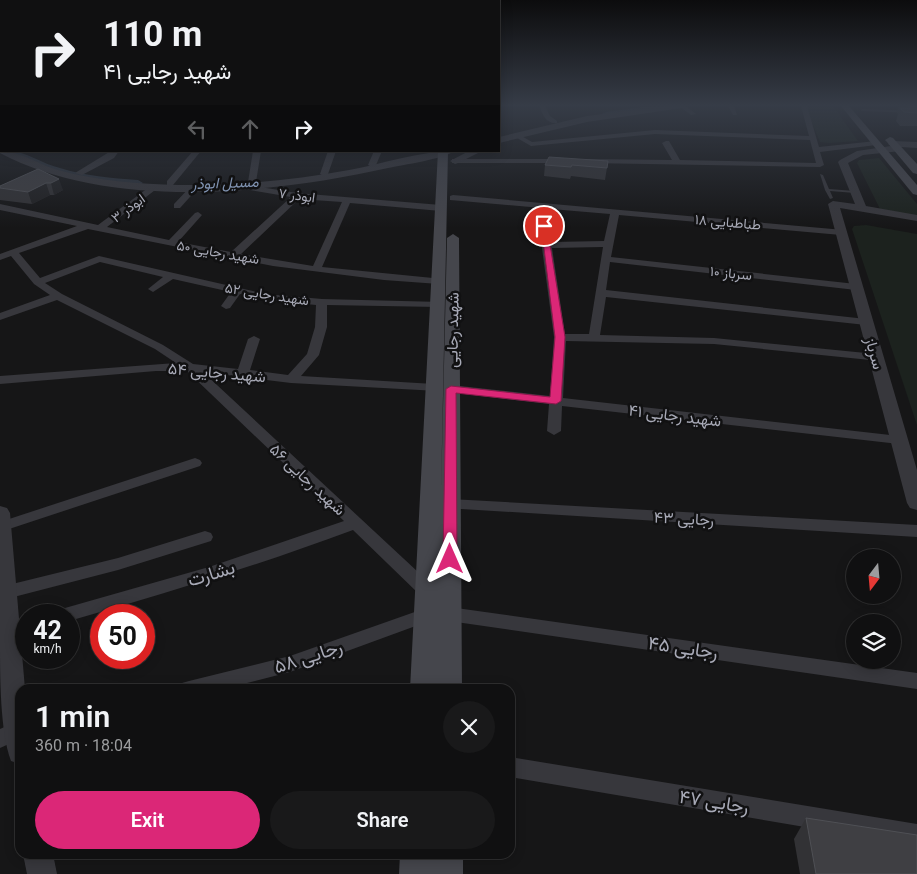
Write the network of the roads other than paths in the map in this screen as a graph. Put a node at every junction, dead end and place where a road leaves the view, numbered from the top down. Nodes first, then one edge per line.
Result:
1 (668, 147) edge
2 (815, 147) edge
3 (866, 147) edge
4 (876, 147) edge
5 (879, 147) edge
6 (891, 147) edge
7 (895, 147) joint
8 (816, 150) junction
9 (3, 152) edge
10 (21, 152) edge
11 (114, 152) edge
12 (196, 152) edge
13 (257, 152) edge
14 (332, 152) edge
15 (378, 152) edge
16 (462, 152) edge
17 (446, 153) edge
18 (573, 161) edge
19 (583, 161) edge
20 (677, 162) junction
21 (372, 165) junction
22 (917, 171) edge
23 (79, 172) junction
24 (324, 174) junction
25 (821, 175) dead end
26 (170, 183) junction
27 (249, 184) junction
28 (155, 187) junction
29 (194, 188) junction
30 (855, 192) junction
31 (917, 192) edge
32 (297, 196) junction
33 (347, 200) junction
34 (832, 201) junction
35 (447, 203) junction
36 (177, 206) dead end
37 (547, 206) junction
38 (0, 207) edge
39 (862, 209) junction
40 (615, 212) junction
41 (198, 215) dead end
42 (917, 218) edge
43 (88, 226) junction
44 (100, 228) junction
45 (917, 228) edge
46 (841, 232) junction
47 (171, 244) junction
48 (608, 244) junction
49 (547, 245) junction
50 (13, 252) junction
51 (234, 255) junction
52 (0, 256) edge
53 (606, 259) junction
54 (317, 268) junction
55 (171, 275) junction
56 (439, 281) junction
57 (38, 282) junction
58 (856, 286) junction
59 (153, 289) dead end
60 (238, 290) junction
61 (601, 293) junction
62 (58, 296) junction
63 (322, 302) junction
64 (438, 304) junction
65 (226, 306) dead end
66 (0, 317) edge
67 (866, 322) junction
68 (560, 337) junction
69 (594, 338) junction
70 (254, 339) dead end
71 (876, 358) junction
72 (190, 368) junction
73 (242, 373) junction
74 (291, 379) junction
75 (0, 380) edge
76 (443, 389) junction
77 (556, 401) junction
78 (554, 431) dead end
79 (900, 440) junction
80 (195, 463) dead end
81 (917, 503) edge
82 (450, 504) junction
83 (0, 520) edge
84 (356, 523) junction
85 (917, 532) edge
86 (205, 537) dead end
87 (2, 551) edge
88 (426, 590) junction
89 (6, 592) junction
90 (80, 611) edge
91 (449, 614) junction
92 (426, 615) junction
93 (15, 619) edge
94 (17, 669) edge
95 (917, 681) edge
96 (16, 684) edge
97 (209, 684) edge
98 (423, 684) edge
99 (449, 684) edge
100 (15, 710) edge
101 (14, 738) edge
102 (515, 768) edge
103 (917, 835) edge
104 (39, 859) edge
105 (416, 859) edge
106 (447, 859) edge
107 (42, 874) edge
108 (415, 874) edge
109 (447, 874) edge

1 - 20 street
2 - 8 street
3 - 8 street
4 - 30 street
5 - 31 main road
6 - 7 street
7 - 22 main road
8 - 20 street
9 - 28 street
10 - 23 street
11 - 23 street
12 - 26 street
13 - 27 street
14 - 24 street
15 - 21 street
16 - 17 street
17 - 18 street
17 - 21 street
17 - 27 street
17 - 35 main road, شهید رجایی
19 - 20 street
21 - 24 street
23 - 26 street
24 - 27 street
25 - 34 lane
26 - 27 street
27 - 29 street
27 - 32 street, ابوذر ۷
28 - 29 street
28 - 44 street, ابوذر ۳
29 - 36 street
30 - 34 lane
30 - 39 street
32 - 33 street, ابوذر ۷
32 - 51 street
33 - 35 street, ابوذر ۷
33 - 54 street
34 - 39 street
34 - 45 street
34 - 46 street, سرباز
35 - 37 street, طباطبایی ۱۸
35 - 56 main road, شهید رجایی
35 - 76 main road, شهید رجایی
37 - 40 street, طباطبایی ۱۸
37 - 49 street
38 - 43 street, شهید رجایی ۵۰
39 - 42 street
40 - 46 street, طباطبایی ۱۸
40 - 48 street
41 - 47 street
43 - 44 street, شهید رجایی ۵۰
43 - 50 street
44 - 47 street, شهید رجایی ۵۰
46 - 58 street, سرباز
47 - 51 street, شهید رجایی ۵۰
48 - 49 street
48 - 53 street
49 - 68 street
50 - 52 street
50 - 57 street
51 - 54 street, شهید رجایی ۵۰
53 - 58 street, سرباز ۱۰
53 - 61 street
54 - 56 street, شهید رجایی ۵۰
55 - 57 street, شهید رجایی ۵۲
55 - 59 street
55 - 60 street, شهید رجایی ۵۲
56 - 64 main road, شهید رجایی
57 - 62 street
58 - 67 street, سرباز
60 - 63 street, شهید رجایی ۵۲
60 - 65 street
61 - 67 street
61 - 69 street
62 - 66 street
62 - 72 street
63 - 64 street, شهید رجایی ۵۲
63 - 74 street
64 - 76 main road, شهید رجایی
67 - 71 street, سرباز
68 - 69 street
68 - 77 street
69 - 71 street
70 - 73 street
71 - 79 street, سرباز
72 - 73 street, شهید رجایی ۵۴
72 - 75 street, شهید رجایی ۵۴
72 - 84 street, شهید رجایی ۵۶
73 - 74 street, شهید رجایی ۵۴
74 - 76 street, شهید رجایی ۵۴
76 - 77 street, شهید رجایی ۴۱
76 - 82 main road, شهید رجایی
76 - 88 main road, شهید رجایی
77 - 78 street
77 - 79 street, شهید رجایی ۴۱
79 - 81 street, سرباز
80 - 83 street
82 - 85 street, رجایی ۴۳
82 - 91 main road, شهید رجایی
83 - 87 street
84 - 88 street, شهید رجایی ۵۶
84 - 90 street, بشارت
86 - 89 street
87 - 89 street
88 - 92 main road, شهید رجایی
89 - 93 street
91 - 95 street, رجایی ۴۵
91 - 99 main road, شهید رجایی
92 - 97 street, رجایی ۵۸
92 - 98 main road, شهید رجایی
94 - 96 street
100 - 101 street
102 - 103 street, رجایی ۴۷
104 - 107 street
105 - 108 main road
106 - 109 main road

